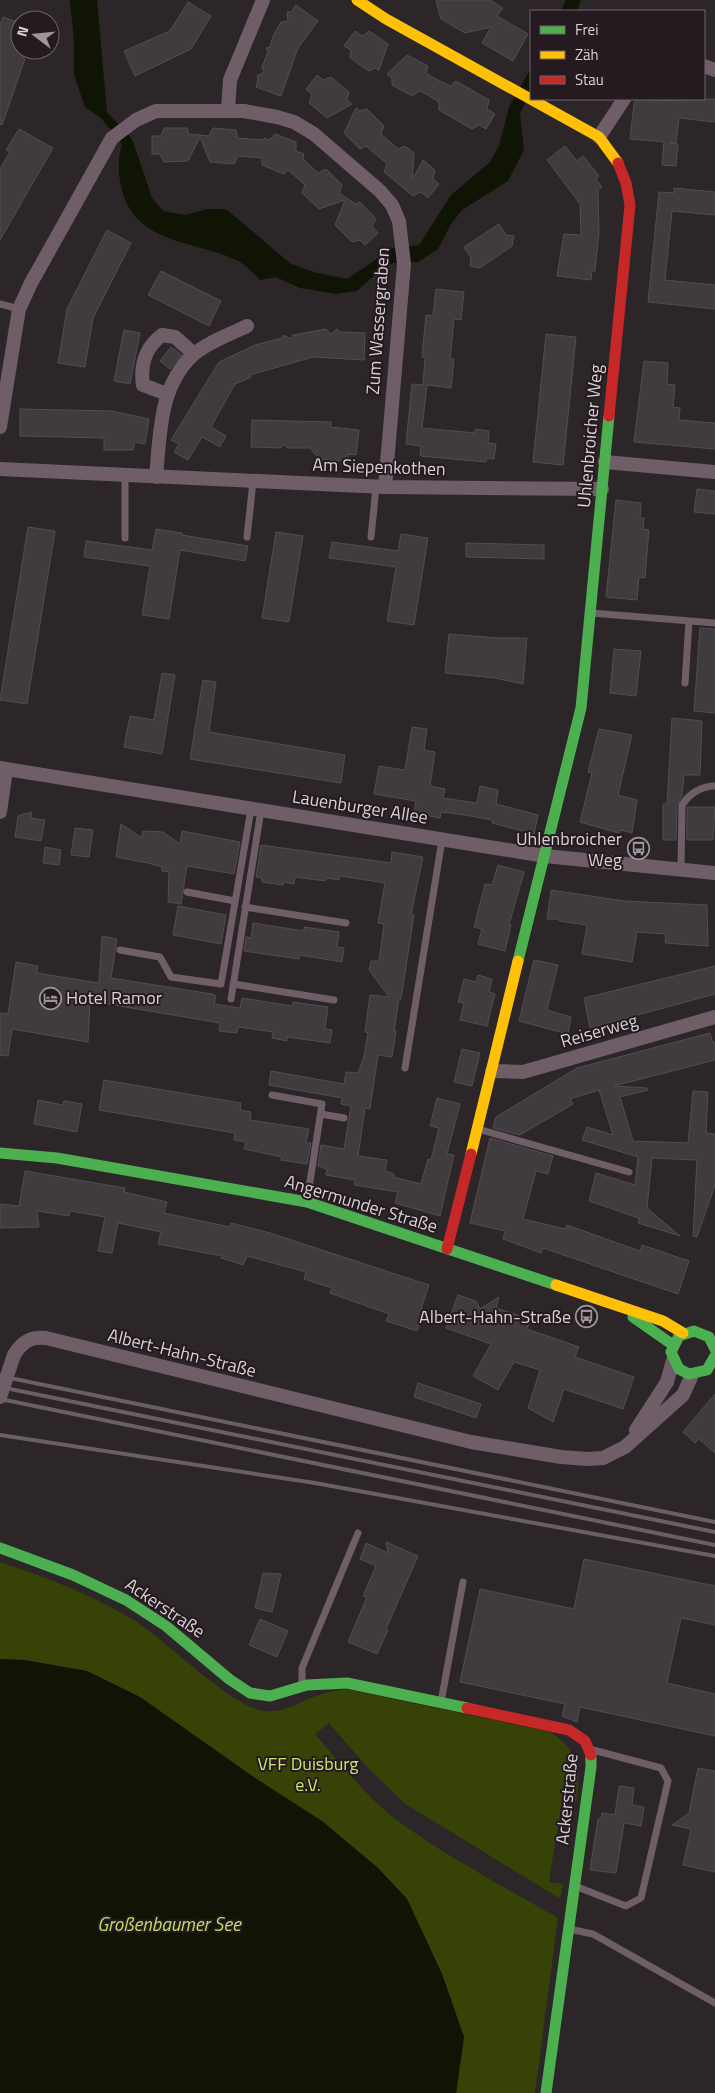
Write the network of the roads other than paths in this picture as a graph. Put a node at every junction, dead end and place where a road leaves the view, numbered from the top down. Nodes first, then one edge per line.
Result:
1 (263, 0) edge
2 (357, 0) edge
3 (530, 98) edge
4 (533, 100) edge
5 (623, 100) edge
6 (228, 110) junction
7 (599, 137) junction
8 (0, 304) edge
9 (19, 309) junction
10 (247, 326) dead end
11 (194, 354) junction
12 (167, 394) junction
13 (0, 427) edge
14 (605, 462) junction
15 (0, 469) edge
16 (715, 472) edge
17 (125, 476) junction
18 (156, 477) junction
19 (252, 482) junction
20 (381, 487) junction
21 (602, 489) junction
22 (247, 537) dead end
23 (370, 537) dead end
24 (125, 538) dead end
25 (590, 613) junction
26 (689, 621) junction
27 (715, 623) edge
28 (685, 683) dead end
29 (3, 769) edge
30 (715, 786) edge
31 (256, 810) junction
32 (0, 812) edge
33 (442, 840) junction
34 (545, 856) junction
35 (680, 871) junction
36 (715, 873) edge
37 (187, 892) dead end
38 (235, 901) junction
39 (245, 908) junction
40 (346, 922) dead end
41 (120, 950) dead end
42 (233, 984) junction
43 (231, 999) dead end
44 (334, 1000) dead end
45 (715, 1018) edge
46 (405, 1068) dead end
47 (492, 1071) junction
48 (272, 1095) dead end
49 (321, 1114) junction
50 (344, 1118) dead end
51 (478, 1129) junction
52 (0, 1153) edge
53 (628, 1172) dead end
54 (307, 1202) junction
55 (447, 1249) junction
56 (616, 1305) junction
57 (683, 1333) junction
58 (673, 1344) junction
59 (714, 1345) edge
60 (673, 1360) junction
61 (714, 1363) edge
62 (692, 1375) junction
63 (0, 1397) edge
64 (625, 1447) junction
65 (358, 1533) dead end
66 (0, 1548) edge
67 (463, 1582) dead end
68 (302, 1686) junction
69 (441, 1702) junction
70 (592, 1750) junction
71 (574, 1886) junction
72 (568, 1928) junction
73 (715, 2002) edge
74 (546, 2093) edge

1 - 6 street
2 - 3 street, Uhlenbroicher Weg
4 - 7 street, Uhlenbroicher Weg
5 - 7 street
6 - 9 street, Zum Wassergraben
6 - 20 street, Zum Wassergraben
7 - 14 street, Uhlenbroicher Weg
8 - 9 lane
9 - 13 street, Zum Wassergraben
10 - 11 street
11 - 12 street
11 - 12 street
12 - 18 street
14 - 16 street
14 - 21 street, Uhlenbroicher Weg
15 - 17 street, Am Siepenkothen
17 - 18 street, Am Siepenkothen
17 - 24 lane
18 - 19 street, Am Siepenkothen
19 - 20 street, Am Siepenkothen
19 - 22 lane
20 - 21 street, Am Siepenkothen
20 - 23 lane
21 - 25 street, Uhlenbroicher Weg
25 - 26 lane
25 - 34 street, Uhlenbroicher Weg
26 - 27 lane
26 - 28 lane
29 - 31 street, Lauenburger Allee
29 - 32 street
30 - 35 lane
31 - 33 street, Lauenburger Allee
31 - 38 lane
31 - 39 lane
33 - 34 street, Lauenburger Allee
33 - 46 lane
34 - 35 street, Lauenburger Allee
34 - 47 street, Uhlenbroicher Weg
35 - 36 street, Lauenburger Allee
37 - 38 lane
38 - 41 lane
39 - 40 lane
39 - 42 lane
42 - 43 lane
42 - 44 lane
45 - 47 street, Reiserweg
47 - 51 street, Uhlenbroicher Weg
48 - 49 lane
49 - 50 lane
49 - 54 lane
51 - 53 lane
51 - 55 street, Uhlenbroicher Weg
52 - 54 street, Angermunder Straße
54 - 55 street, Angermunder Straße
55 - 56 street, Angermunder Straße
56 - 57 street, Angermunder Straße
56 - 58 street, Angermunder Straße
57 - 58 street
57 - 59 street, Angermunder Straße
58 - 60 street
60 - 62 street
60 - 64 street
61 - 62 street
62 - 64 street, Albert-Hahn-Straße
63 - 64 street, Albert-Hahn-Straße, bridge
65 - 68 lane
66 - 68 street, Ackerstraße
67 - 69 lane
68 - 69 street, Ackerstraße
69 - 70 street, Ackerstraße
70 - 71 street, Ackerstraße
70 - 71 lane
71 - 72 street, Ackerstraße
72 - 73 lane
72 - 74 street, Ackerstraße

